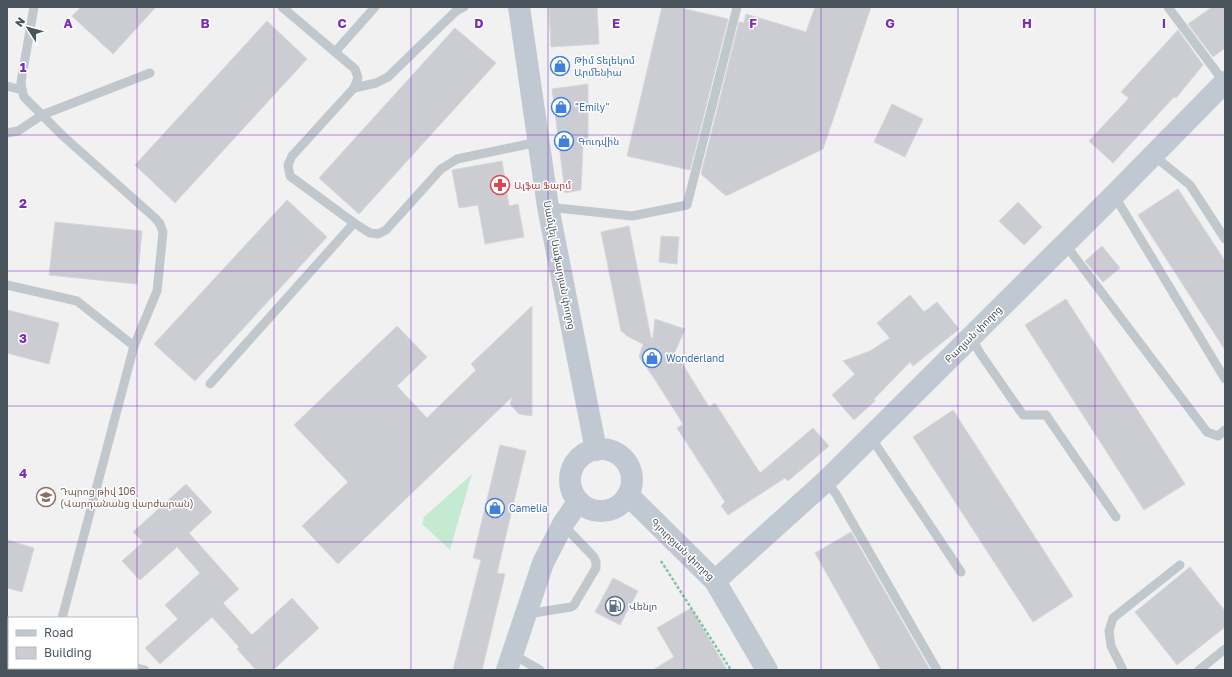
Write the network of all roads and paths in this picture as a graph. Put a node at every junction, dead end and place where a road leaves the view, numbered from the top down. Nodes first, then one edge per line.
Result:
1 (34, 7) edge
2 (282, 7) edge
3 (376, 7) edge
4 (464, 7) edge
5 (519, 7) edge
6 (737, 7) edge
7 (1168, 7) edge
8 (335, 52) junction
9 (150, 73) dead end
10 (1224, 82) edge
11 (7, 86) edge
12 (354, 88) junction
13 (22, 90) junction
14 (42, 115) junction
15 (7, 133) edge
16 (538, 142) junction
17 (1153, 155) junction
18 (1114, 195) junction
19 (548, 207) junction
20 (354, 223) junction
21 (1225, 239) edge
22 (1064, 244) junction
23 (7, 284) edge
24 (971, 337) junction
25 (134, 346) junction
26 (1225, 379) edge
27 (210, 384) dead end
28 (1225, 430) edge
29 (870, 436) junction
30 (596, 450) junction
31 (826, 481) junction
32 (628, 495) junction
33 (578, 502) junction
34 (1116, 517) dead end
35 (562, 524) junction
36 (659, 557) dead end
37 (1180, 565) dead end
38 (961, 572) dead end
39 (716, 581) junction
40 (526, 614) junction
41 (62, 617) edge
42 (1225, 649) edge
43 (509, 662) edge
44 (540, 670) edge
45 (731, 670) edge
46 (767, 670) edge
47 (937, 670) edge
48 (1123, 670) edge
49 (1199, 670) edge

1 - 13 lane
2 - 8 lane
3 - 8 lane
4 - 12 lane
5 - 16 street, Սամվել Սաֆարյան փողոց
6 - 19 lane
7 - 10 lane
8 - 12 lane
9 - 14 lane
10 - 17 street, Բաղյան փողոց
11 - 13 lane
12 - 20 lane
13 - 14 lane
14 - 15 lane
14 - 25 lane
16 - 19 street, Սամվել Սաֆարյան փողոց
16 - 20 lane
17 - 18 street, Բաղյան փողոց
17 - 21 lane
18 - 22 street, Բաղյան փողոց
18 - 26 lane
19 - 30 street, Սամվել Սաֆարյան փողոց
20 - 27 lane
22 - 24 street, Բաղյան փողոց
22 - 28 lane
23 - 25 lane
24 - 29 street, Բաղյան փողոց
24 - 34 lane
25 - 41 lane
29 - 31 street, Բաղյան փողոց
29 - 38 lane
30 - 32 street
30 - 33 street
31 - 39 street, Բաղյան փողոց
31 - 47 lane
32 - 33 street
32 - 39 street, Գյուրջյան փողոց
33 - 35 street
35 - 40 street
35 - 40 lane
36 - 45 path
37 - 48 lane
39 - 46 street, Գյուրջյան փողոց
40 - 43 street
42 - 49 lane
43 - 44 lane

